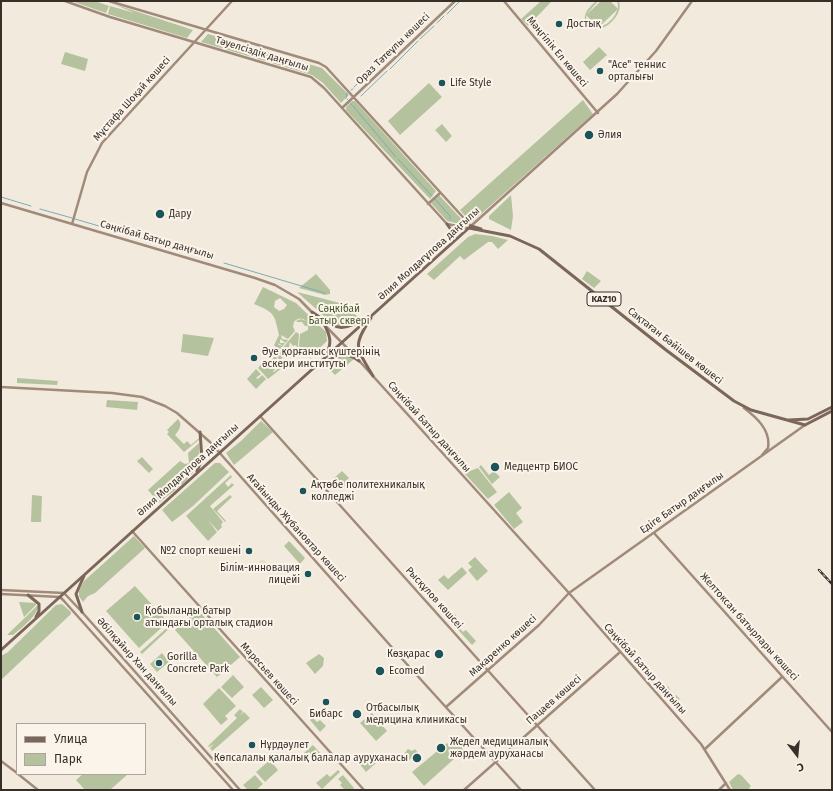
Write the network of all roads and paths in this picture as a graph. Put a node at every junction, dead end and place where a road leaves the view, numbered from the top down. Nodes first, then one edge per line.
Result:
1 (66, 1) edge
2 (109, 1) edge
3 (232, 1) edge
4 (456, 1) edge
5 (504, 1) edge
6 (692, 1) edge
7 (205, 30) junction
8 (193, 42) junction
9 (354, 97) junction
10 (342, 108) junction
11 (598, 113) junction
12 (440, 193) junction
13 (1, 203) edge
14 (428, 204) junction
15 (72, 224) junction
16 (447, 224) junction
17 (470, 227) junction
18 (455, 240) junction
19 (312, 312) junction
20 (375, 313) junction
21 (324, 324) junction
22 (342, 342) junction
23 (359, 361) junction
24 (316, 365) junction
25 (311, 370) junction
26 (373, 376) junction
27 (1, 388) edge
28 (742, 406) junction
29 (832, 407) edge
30 (832, 411) edge
31 (821, 414) junction
32 (260, 416) junction
33 (782, 419) junction
34 (805, 425) junction
35 (200, 432) junction
36 (220, 453) junction
37 (759, 459) junction
38 (195, 474) junction
39 (132, 531) junction
40 (654, 533) junction
41 (86, 573) junction
42 (1, 590) edge
43 (64, 593) junction
44 (1, 594) edge
45 (569, 594) junction
46 (28, 595) junction
47 (60, 597) junction
48 (79, 608) junction
49 (75, 612) junction
50 (82, 612) junction
51 (35, 620) junction
52 (1, 650) edge
53 (619, 653) junction
54 (488, 670) junction
55 (782, 677) junction
56 (157, 696) junction
57 (153, 700) junction
58 (446, 707) junction
59 (538, 725) junction
60 (832, 732) edge
61 (705, 749) junction
62 (1, 761) edge
63 (496, 762) junction
64 (218, 765) junction
65 (214, 768) junction
66 (16, 773) edge
67 (18, 775) edge
68 (726, 783) junction
69 (38, 790) edge
70 (233, 790) edge
71 (240, 790) edge
72 (364, 790) edge
73 (464, 790) edge
74 (521, 790) edge
75 (595, 790) edge
76 (719, 790) edge
77 (730, 790) edge

1 - 8 street, Тәуелсіздік даңғылы
2 - 7 street, Тәуелсіздік даңғылы
3 - 7 street, Мұстафа Шоқай көшесі
4 - 9 street, Ораз Тәтеұлы көшесі
5 - 11 street, Мәңгілік Ел көшесі
6 - 11 street, Әлия Молдағұлова даңғылы
7 - 8 street, Мұстафа Шоқай көшесі
7 - 9 street, Тәуелсіздік даңғылы
8 - 10 street, Тәуелсіздік даңғылы
8 - 15 street, Мұстафа Шоқай көшесі
9 - 10 street, Ораз Тәтеұлы көшесі
9 - 12 street, Тәуелсіздік даңғылы
10 - 14 street, Тәуелсіздік даңғылы
11 - 17 street, Әлия Молдағұлова даңғылы
12 - 14 street
12 - 17 street, Тәуелсіздік даңғылы
13 - 15 street, Сәңкібай Батыр даңғылы
14 - 16 street, Тәуелсіздік даңғылы
15 - 19 street, Сәңкібай Батыр даңғылы
16 - 17 street
16 - 18 main road
17 - 18 main road, Әлия Молдағұлова даңғылы
17 - 28 main road, Сақтаған Бәйішев көшесі / KAZ10
18 - 20 main road, Әлия Молдағұлова даңғылы
19 - 20 main road
19 - 21 street, Сәңкібай Батыр даңғылы
20 - 22 main road, Әлия Молдағұлова даңғылы
20 - 26 main road
21 - 22 street, Сәңкібай Батыр даңғылы
21 - 24 main road
22 - 23 street, Сәңкібай Батыр даңғылы
22 - 24 main road, Әлия Молдағұлова даңғылы
23 - 25 main road
23 - 26 street, Сәңкібай Батыр даңғылы
24 - 25 main road, Әлия Молдағұлова даңғылы
25 - 32 main road, Әлия Молдағұлова даңғылы
26 - 45 street, Сәңкібай Батыр даңғылы
27 - 35 street, Ағайынды Жұбановтар көшесі
28 - 33 main road, Сақтаған Бәйішев көшесі / KAZ10
28 - 37 street
29 - 31 main road, Едіге Батыр даңғылы / KAZ10
30 - 34 main road, Едіге Батыр даңғылы
31 - 33 main road, KAZ10
31 - 34 street, Едіге Батыр даңғылы
32 - 36 main road, Әлия Молдағұлова даңғылы
32 - 54 street, Рысқұлов көшсеі
33 - 34 main road, Сақтаған Бәйішев көшесі / KAZ10
34 - 37 street, Едіге Батыр даңғылы
35 - 36 street, Ағайынды Жұбановтар көшесі
35 - 38 main road
36 - 38 main road, Әлия Молдағұлова даңғылы
36 - 58 street, Ағайынды Жұбановтар көшесі
37 - 40 street, Едіге Батыр даңғылы
38 - 39 main road, Әлия Молдағұлова даңғылы
39 - 41 main road, Әлия Молдағұлова даңғылы
39 - 72 street, Маресьев көшесі
40 - 45 street, Едіге Батыр даңғылы
40 - 55 street, Желтоксан батырлары көшесі
41 - 43 main road, Әлия Молдағұлова даңғылы
41 - 50 main road
42 - 43 street
43 - 47 main road, Әлия Молдағұлова даңғылы
43 - 48 street, Әбілқайыр Хан даңғылы
44 - 46 street
45 - 53 street, Сәңкібай Батыр даңғылы
45 - 54 street, Макаренко көшесі
46 - 47 street
46 - 51 main road
47 - 49 street, Әбілқайыр Хан даңғылы
47 - 51 main road, Әлия Молдағұлова даңғылы
48 - 49 street
48 - 50 street, Әбілқайыр Хан даңғылы
49 - 57 street, Әбілқайыр Хан даңғылы
50 - 56 street, Әбілқайыр Хан даңғылы
51 - 52 main road, Әлия Молдағұлова даңғылы
53 - 59 street, Пацаев көшесі
53 - 61 street, Сәңкібай Батыр даңғылы
54 - 58 street, Макаренко көшесі
54 - 59 street, Рысқұлов көшсеі
55 - 60 street, Желтоксан батырлары көшесі
55 - 61 street
56 - 57 street
56 - 64 street, Әбілқайыр Хан даңғылы
57 - 65 street, Әбілқайыр Хан даңғылы
58 - 63 street, Ағайынды Жұбановтар көшесі
59 - 63 street, Пацаев көшесі
59 - 75 street, Рысқұлов көшсеі
61 - 68 street, Сәңкібай Батыр даңғылы
62 - 66 street
63 - 73 street, Пацаев көшесі
63 - 74 street, Ағайынды Жұбановтар көшесі
64 - 65 street
64 - 71 street, Әбілқайыр Хан даңғылы
65 - 70 street, Әбілқайыр Хан даңғылы
67 - 69 street
68 - 76 street
68 - 77 street, Сәңкібай Батыр даңғылы

